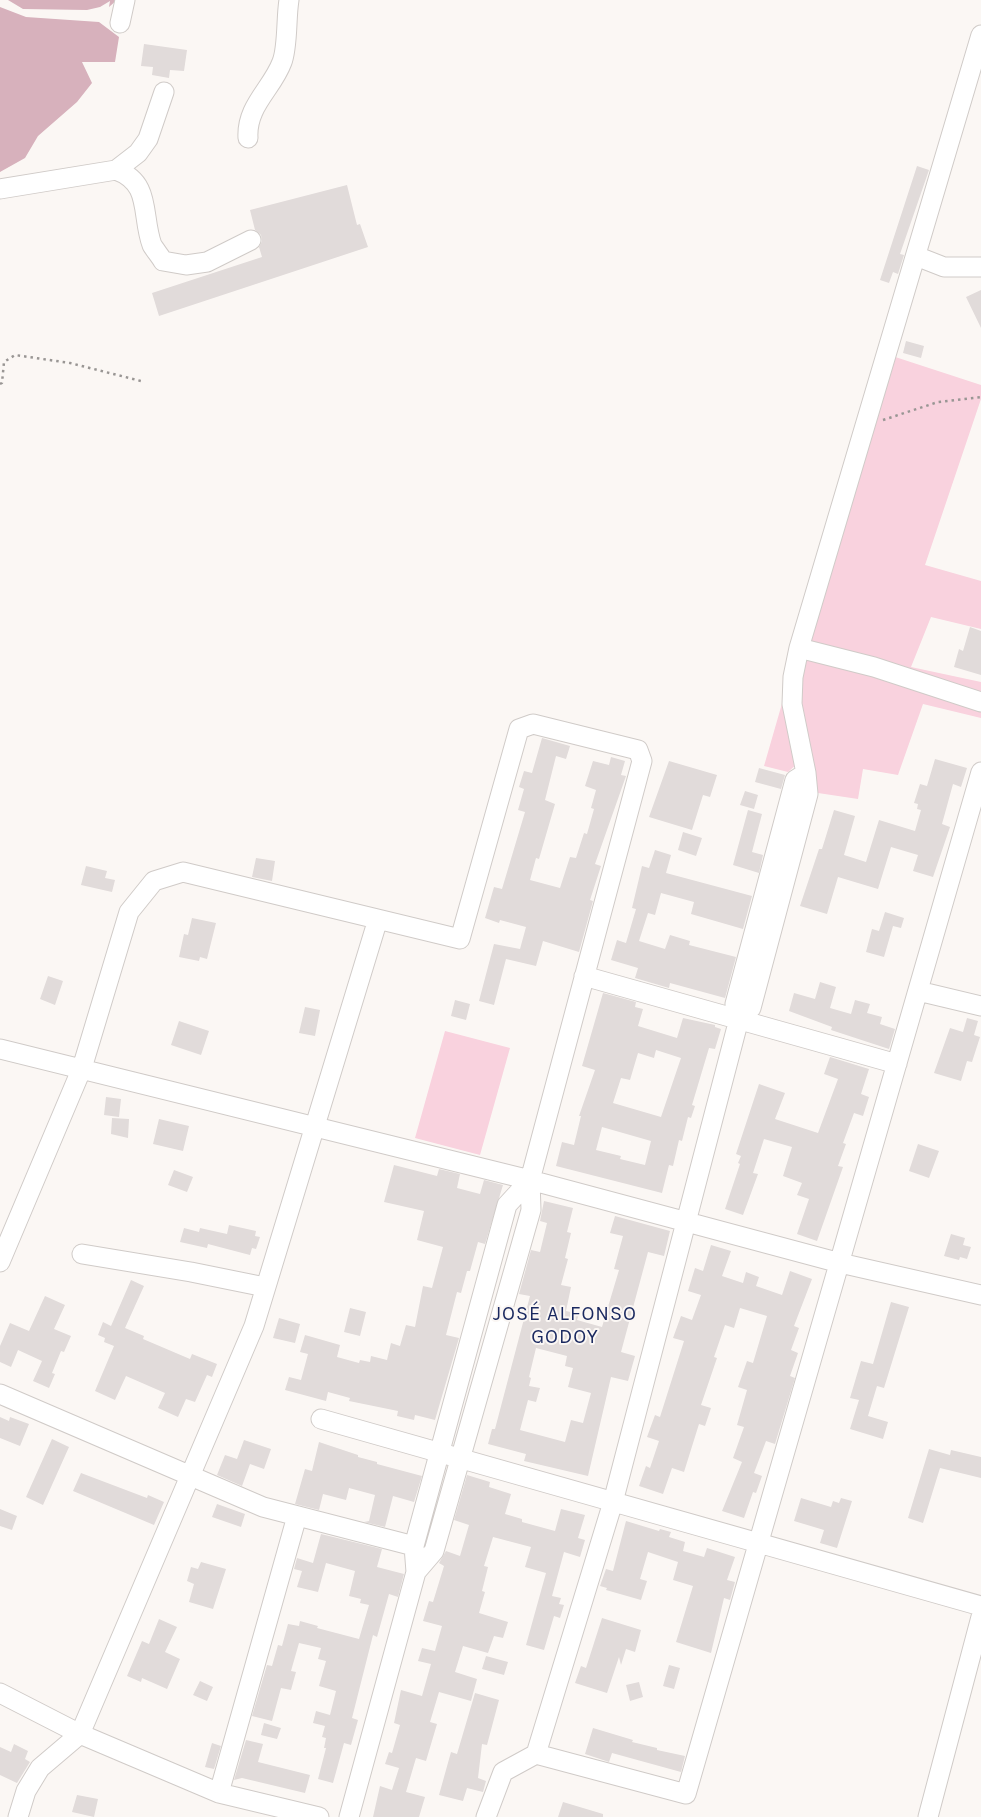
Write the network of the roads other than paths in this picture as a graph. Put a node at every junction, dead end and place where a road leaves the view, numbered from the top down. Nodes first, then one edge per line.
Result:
1 (125, 0) edge
2 (289, 0) edge
3 (120, 23) dead end
4 (981, 35) edge
5 (974, 86) edge
6 (164, 92) dead end
7 (248, 138) dead end
8 (116, 170) junction
9 (0, 189) edge
10 (251, 240) dead end
11 (916, 256) junction
12 (981, 267) edge
13 (800, 648) junction
14 (981, 702) edge
15 (981, 772) edge
16 (378, 919) junction
17 (584, 976) junction
18 (918, 991) junction
19 (981, 1006) edge
20 (739, 1019) junction
21 (0, 1049) edge
22 (897, 1064) junction
23 (82, 1068) junction
24 (315, 1126) junction
25 (530, 1180) junction
26 (686, 1223) junction
27 (82, 1254) dead end
28 (0, 1262) edge
29 (840, 1263) junction
30 (265, 1287) junction
31 (981, 1295) edge
32 (0, 1394) edge
33 (321, 1419) dead end
34 (441, 1452) junction
35 (460, 1458) junction
36 (190, 1476) junction
37 (613, 1502) junction
38 (297, 1516) junction
39 (758, 1544) junction
40 (414, 1546) junction
41 (416, 1572) junction
42 (981, 1606) edge
43 (981, 1617) edge
44 (0, 1693) edge
45 (80, 1734) junction
46 (536, 1754) junction
47 (220, 1793) junction
48 (18, 1817) edge
49 (319, 1817) edge
50 (349, 1817) edge
51 (486, 1817) edge
52 (928, 1817) edge

1 - 3 street
2 - 7 street
4 - 5 street
5 - 11 street
6 - 8 street
8 - 9 street
8 - 10 street
11 - 12 street
11 - 13 street
13 - 14 street
13 - 20 street
15 - 18 street
16 - 17 street
16 - 23 street
16 - 24 street
17 - 20 street
17 - 25 street
18 - 19 street
18 - 22 street
20 - 22 street
20 - 26 street
21 - 23 street
22 - 29 street
23 - 24 street
23 - 28 street
24 - 25 street
24 - 30 street
25 - 26 street
25 - 34 street
25 - 35 street
26 - 29 street
26 - 37 street
27 - 30 street
29 - 31 street
29 - 39 street
30 - 36 street
32 - 36 street
33 - 34 street
34 - 35 street
34 - 40 street
35 - 37 street
35 - 41 street
36 - 38 street
36 - 45 street
37 - 39 street
37 - 46 street
38 - 40 street
38 - 47 street
39 - 42 street
39 - 46 street
40 - 41 street
41 - 50 street
43 - 52 street
44 - 45 street
45 - 47 street
45 - 48 street
46 - 51 street
47 - 49 street

